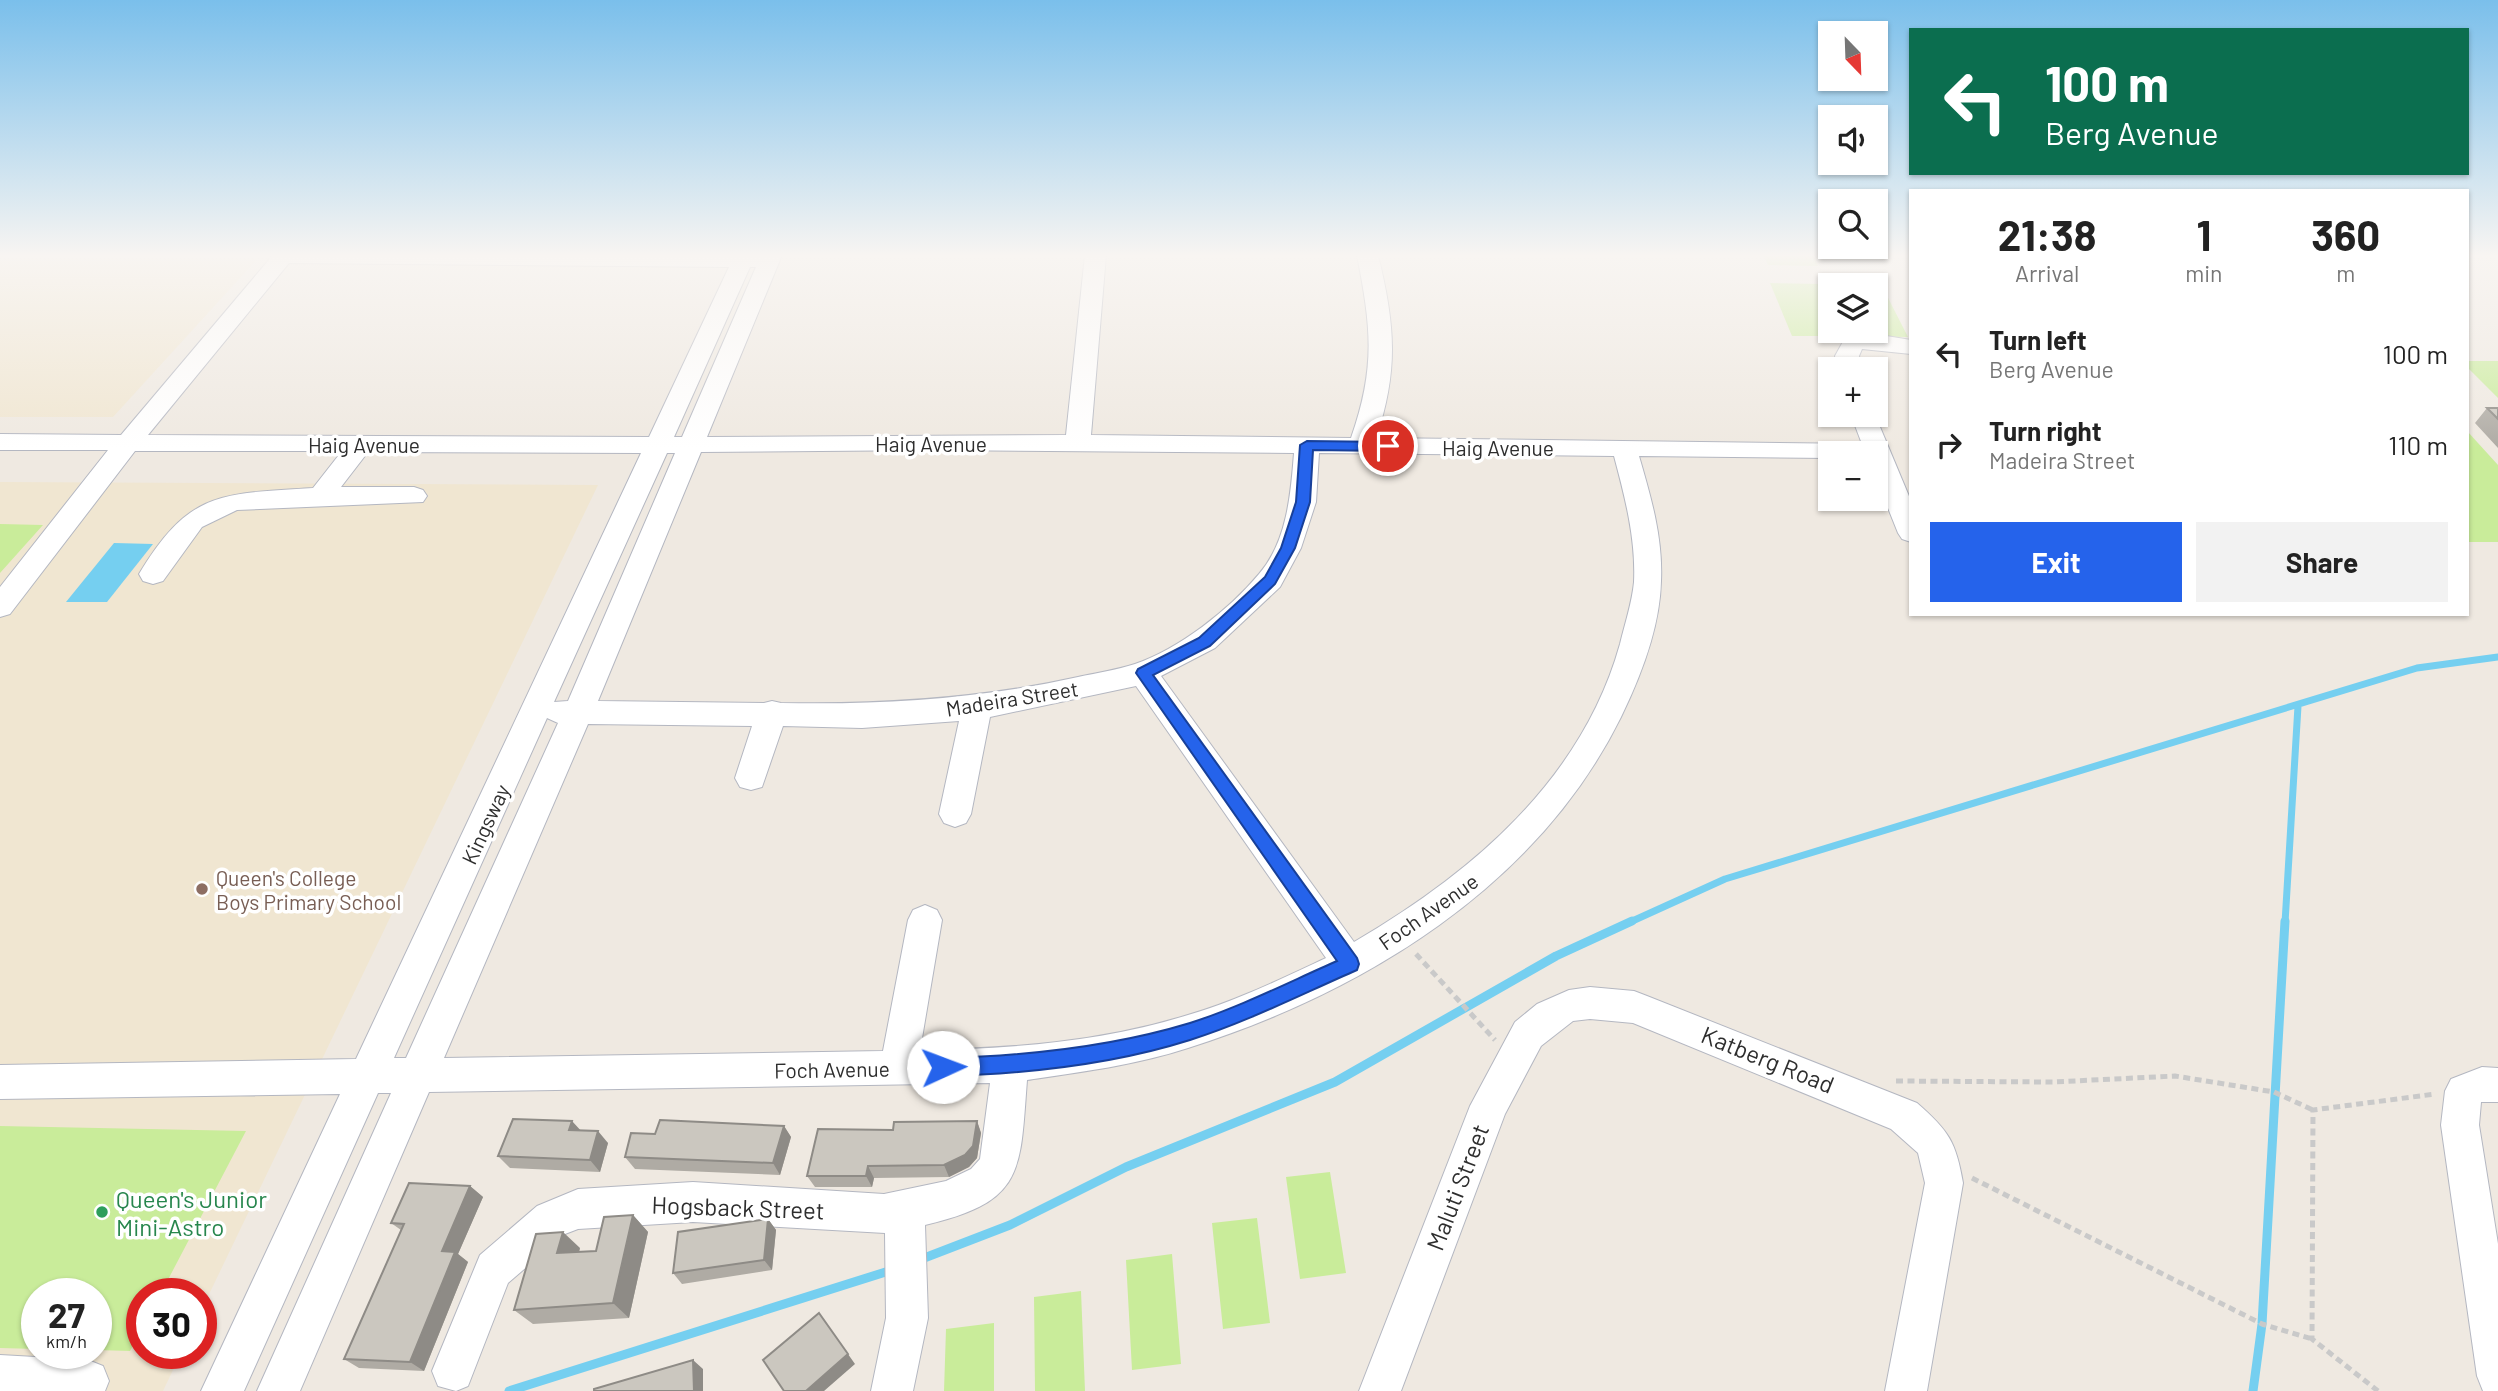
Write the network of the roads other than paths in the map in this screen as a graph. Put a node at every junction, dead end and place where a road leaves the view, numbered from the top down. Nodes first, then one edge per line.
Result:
1 (230, 320) edge
2 (724, 320) edge
3 (735, 320) edge
4 (1090, 320) edge
5 (1379, 320) edge
6 (1909, 347) edge
7 (1847, 357) edge
8 (0, 442) edge
9 (128, 443) junction
10 (1078, 443) junction
11 (361, 444) junction
12 (691, 444) junction
13 (656, 445) junction
14 (1307, 445) junction
15 (1361, 446) junction
16 (1818, 446) edge
17 (1624, 448) junction
18 (1888, 481) edge
19 (321, 496) junction
20 (414, 496) dead end
21 (1909, 528) edge
22 (153, 574) dead end
23 (0, 607) edge
24 (1143, 673) junction
25 (977, 708) junction
26 (537, 712) junction
27 (578, 712) junction
28 (772, 712) junction
29 (751, 778) dead end
30 (955, 814) dead end
31 (925, 920) dead end
32 (1350, 964) junction
33 (1569, 1006) joint
34 (1010, 1066) junction
35 (898, 1069) junction
36 (369, 1075) junction
37 (419, 1075) junction
38 (0, 1082) edge
39 (2481, 1088) edge
40 (906, 1218) junction
41 (453, 1371) dead end
42 (0, 1376) edge
43 (2498, 1376) edge
44 (88, 1381) dead end
45 (222, 1391) edge
46 (278, 1391) edge
47 (892, 1391) edge
48 (1380, 1391) edge
49 (1906, 1391) edge

1 - 9 street
2 - 13 street, Kingsway
3 - 12 street, Kingsway
4 - 10 street
5 - 15 street
6 - 7 street
8 - 9 street, Haig Avenue
9 - 11 street, Haig Avenue
9 - 23 street
10 - 12 street, Haig Avenue
10 - 14 street, Haig Avenue
11 - 13 street, Haig Avenue
11 - 19 street
12 - 13 street, Haig Avenue
12 - 27 street, Kingsway
13 - 26 street, Kingsway
14 - 15 street, Haig Avenue
14 - 24 street, Madeira Street
15 - 17 street, Haig Avenue
16 - 17 street, Haig Avenue
17 - 32 street, Foch Avenue
18 - 21 street
19 - 20 street
19 - 22 street
24 - 25 street, Madeira Street
24 - 32 street
25 - 28 street, Madeira Street
25 - 30 street
26 - 27 street, Madeira Street
26 - 36 street, Kingsway
27 - 28 street, Madeira Street
27 - 37 street, Kingsway
28 - 29 street
31 - 35 street
32 - 34 street, Foch Avenue
33 - 48 street, Maluti Street
33 - 49 street, Katberg Road
34 - 35 street, Foch Avenue
34 - 40 street, Hogsback Street
35 - 37 street, Foch Avenue
36 - 37 street, Foch Avenue
36 - 38 street, Foch Avenue
36 - 45 street, Kingsway
37 - 46 street, Kingsway
39 - 43 street
40 - 41 street, Hogsback Street
40 - 47 street
42 - 44 street

